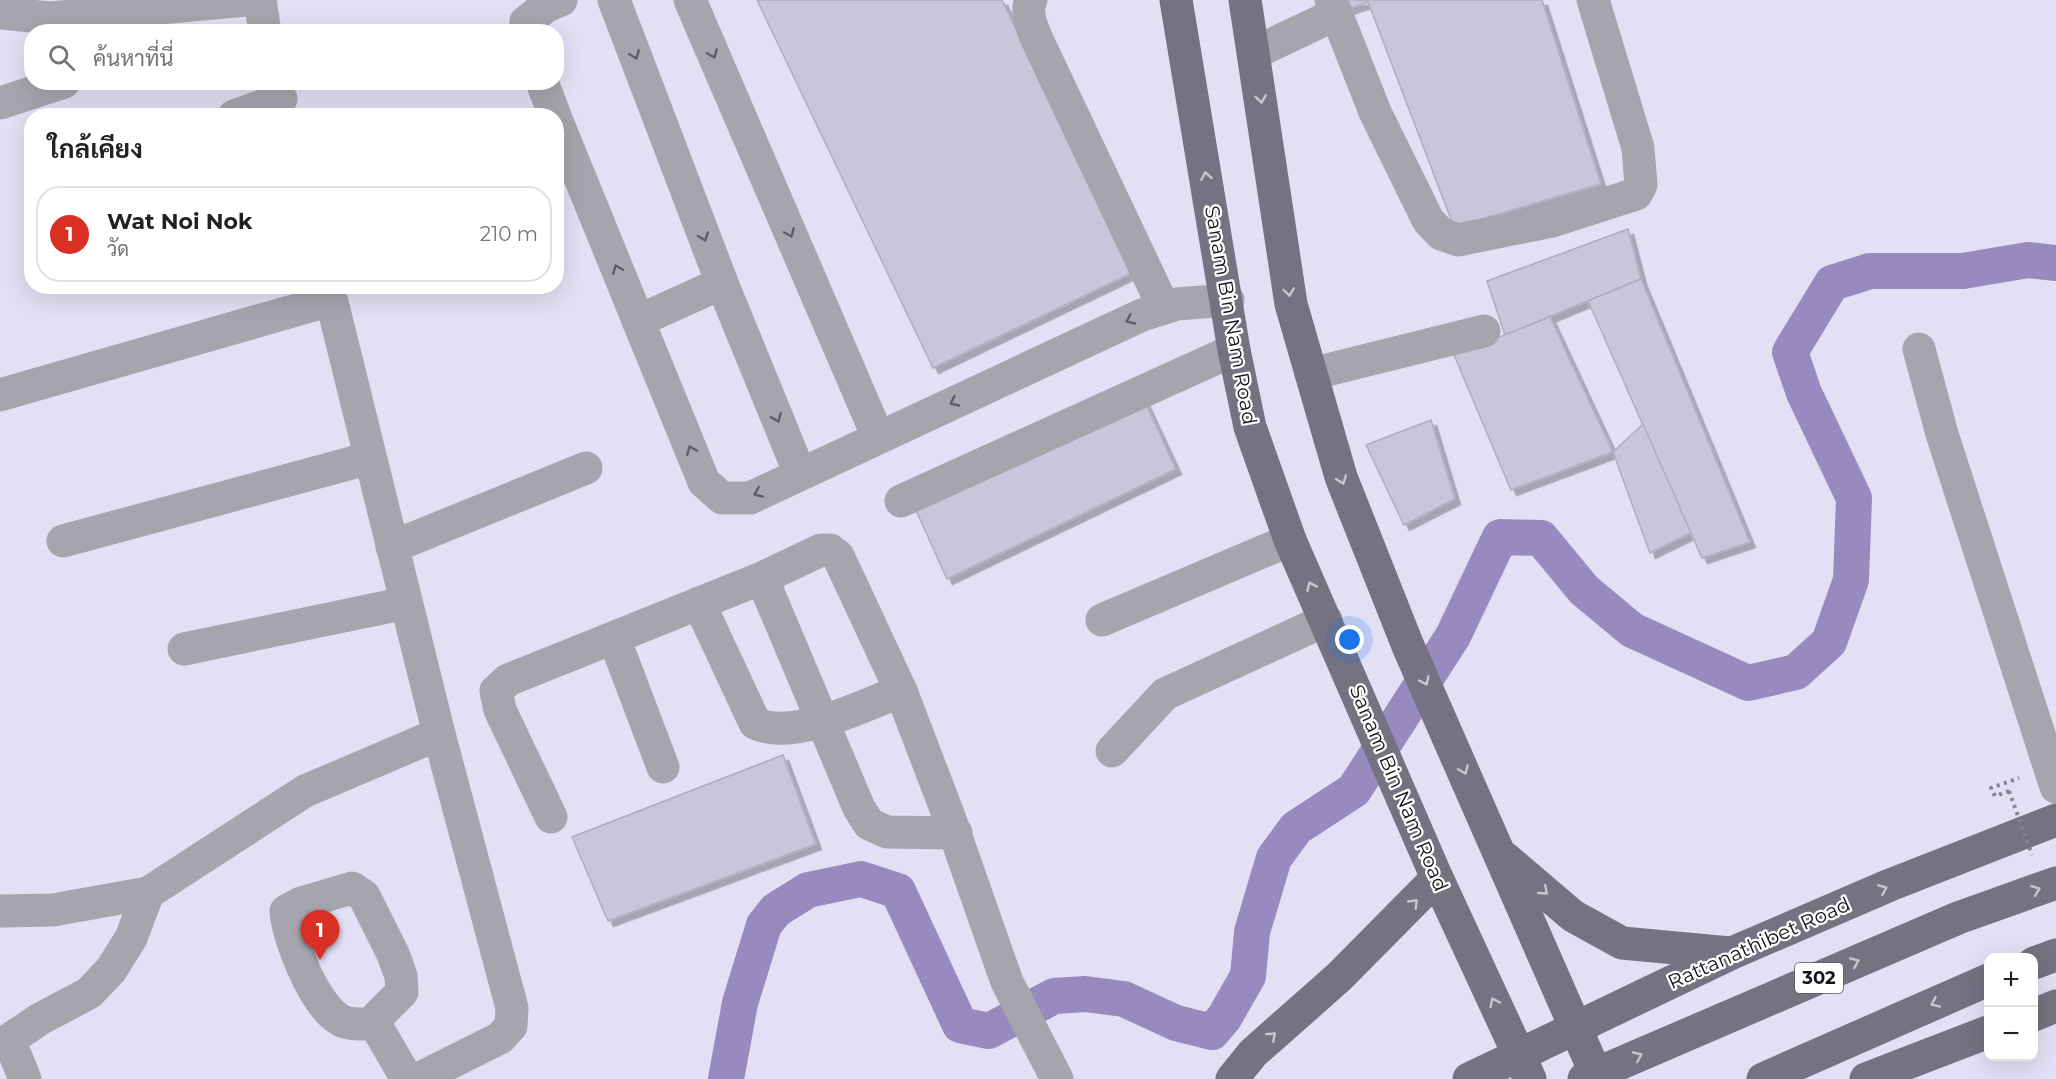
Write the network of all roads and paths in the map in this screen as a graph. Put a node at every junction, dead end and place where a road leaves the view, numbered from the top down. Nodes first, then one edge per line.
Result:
1 (246, 0) edge
2 (260, 0) edge
3 (561, 0) edge
4 (614, 0) edge
5 (690, 0) edge
6 (1176, 0) edge
7 (1245, 0) edge
8 (1593, 0) edge
9 (1028, 2) edge
10 (196, 4) junction
11 (1333, 7) edge
12 (0, 13) edge
13 (170, 24) edge
14 (264, 24) edge
15 (526, 24) edge
16 (1254, 53) junction
17 (40, 90) edge
18 (545, 90) edge
19 (282, 99) edge
20 (0, 103) edge
21 (257, 108) edge
22 (552, 108) edge
23 (564, 137) edge
24 (722, 284) junction
25 (327, 294) edge
26 (330, 294) edge
27 (1228, 300) junction
28 (1164, 308) junction
29 (638, 321) junction
30 (1484, 331) dead end
31 (1919, 349) dead end
32 (1234, 350) junction
33 (1311, 374) junction
34 (0, 395) edge
35 (878, 437) junction
36 (370, 458) junction
37 (586, 468) dead end
38 (800, 474) junction
39 (901, 501) dead end
40 (1290, 540) junction
41 (63, 542) dead end
42 (392, 547) junction
43 (762, 578) junction
44 (406, 603) junction
45 (699, 603) junction
46 (1102, 620) dead end
47 (1326, 620) junction
48 (614, 638) junction
49 (184, 649) dead end
50 (901, 691) junction
51 (822, 721) junction
52 (439, 734) junction
53 (1112, 751) dead end
54 (663, 767) dead end
55 (2042, 781) edge
56 (2009, 791) dead end
57 (551, 817) dead end
58 (2056, 820) edge
59 (956, 833) junction
60 (1500, 853) junction
61 (1437, 878) junction
62 (2056, 883) edge
63 (148, 893) junction
64 (0, 911) edge
65 (1732, 953) junction
66 (2056, 955) edge
67 (2038, 962) edge
68 (1984, 982) edge
69 (2056, 1006) edge
70 (2038, 1013) edge
71 (375, 1024) dead end
72 (1575, 1027) junction
73 (1984, 1034) edge
74 (4, 1043) edge
75 (1524, 1067) edge
76 (25, 1079) edge
77 (406, 1079) edge
78 (418, 1079) edge
79 (1057, 1079) edge
80 (1232, 1079) edge
81 (1469, 1079) edge
82 (1584, 1079) edge
83 (1598, 1079) edge
84 (1763, 1079) edge
85 (1866, 1079) edge

1 - 10 street
2 - 14 street
3 - 15 street
4 -> 24 street
5 -> 35 street
27 -> 6 main road, Sanam Bin Nam Road
7 - 16 main road
8 - 11 street
9 - 28 street
10 - 12 street
10 - 13 street
11 - 16 street
16 -> 33 main road
17 - 20 street
18 - 22 street
19 - 21 street
29 -> 23 street
24 - 29 street
24 -> 38 street
25 - 34 street
26 - 36 street
27 - 28 street
27 - 32 main road, Sanam Bin Nam Road
28 -> 35 street
38 -> 29 street
30 - 33 street
31 - 55 street
32 - 39 street
32 - 40 main road, Sanam Bin Nam Road
33 -> 60 main road
35 - 38 street
36 - 41 street
36 - 42 street
37 - 42 street
40 - 46 street
47 -> 40 main road, Sanam Bin Nam Road
42 - 44 street
43 - 45 street
43 - 50 street
43 - 51 street
44 - 49 street
44 - 52 street
45 - 48 street
45 - 51 street
47 - 53 street
47 - 61 main road, Sanam Bin Nam Road
48 - 54 street
48 - 57 street
50 - 51 street
50 - 59 street
51 - 59 street
52 - 63 street
52 - 78 street
55 - 56 path
65 -> 58 main road, Rattanathibet Road
59 - 79 street
60 -> 65 main road
60 - 72 main road
75 -> 61 main road, Sanam Bin Nam Road
80 -> 61 main road
82 -> 62 main road, 302, bridge
63 - 64 street
63 - 74 street
65 - 72 main road, Rattanathibet Road
66 - 67 main road
68 -> 84 main road
69 - 70 main road
71 - 77 street
72 - 75 main road, Rattanathibet Road
72 - 83 main road
73 - 85 main road
74 - 76 street
75 - 81 main road, Rattanathibet Road

